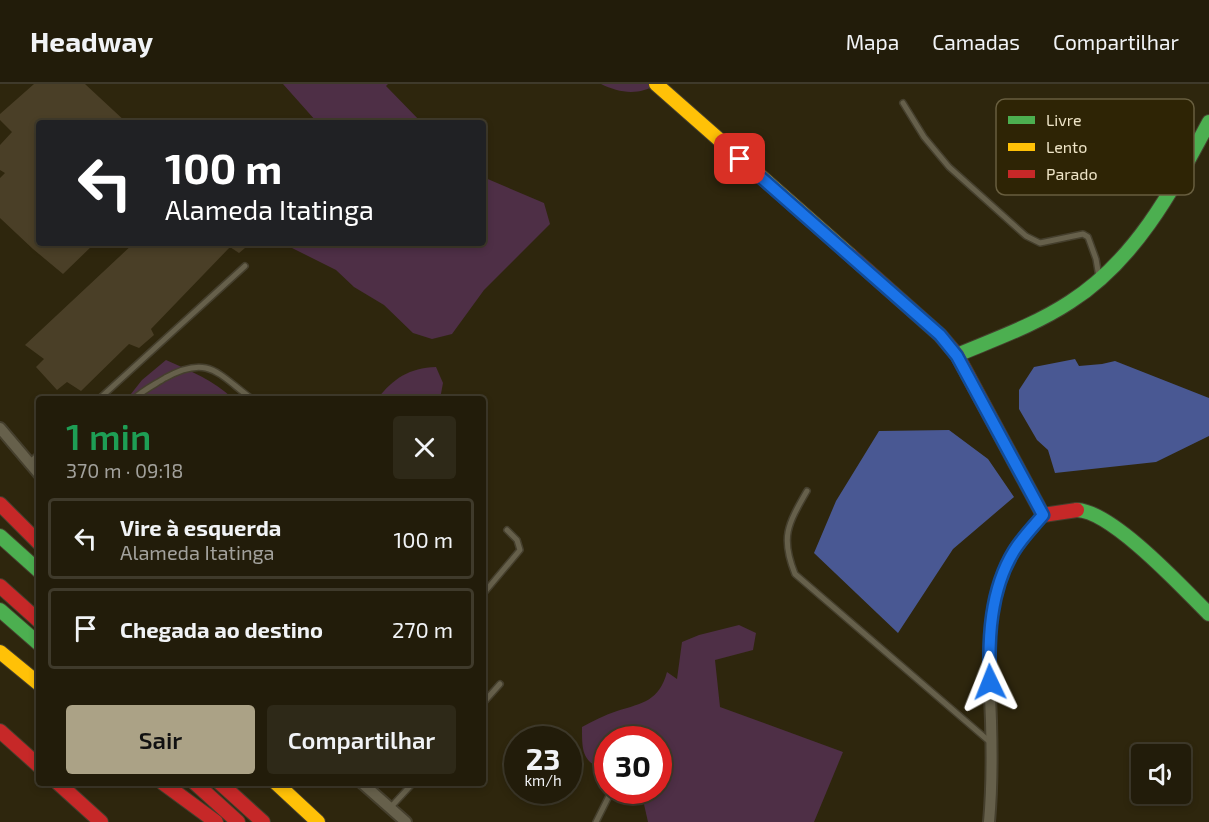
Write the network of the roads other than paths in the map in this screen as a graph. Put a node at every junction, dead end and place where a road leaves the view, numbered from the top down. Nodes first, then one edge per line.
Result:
1 (656, 84) edge
2 (903, 103) dead end
3 (1209, 122) edge
4 (1194, 148) edge
5 (1167, 195) edge
6 (246, 266) dead end
7 (1100, 281) junction
8 (957, 356) junction
9 (102, 396) edge
10 (137, 396) edge
11 (248, 396) edge
12 (0, 428) edge
13 (36, 457) edge
14 (29, 463) junction
15 (36, 471) edge
16 (807, 491) dead end
17 (0, 504) edge
18 (1043, 515) junction
19 (507, 530) dead end
20 (0, 536) edge
21 (36, 540) edge
22 (36, 568) edge
23 (0, 586) edge
24 (486, 590) edge
25 (0, 610) edge
26 (1209, 614) edge
27 (36, 618) edge
28 (36, 641) edge
29 (0, 652) edge
30 (0, 657) edge
31 (36, 682) edge
32 (36, 683) edge
33 (500, 684) dead end
34 (486, 700) edge
35 (0, 731) edge
36 (992, 743) junction
37 (36, 763) edge
38 (61, 786) edge
39 (167, 786) edge
40 (198, 786) edge
41 (223, 786) edge
42 (279, 786) edge
43 (365, 786) edge
44 (410, 786) edge
45 (605, 804) edge
46 (390, 808) junction
47 (101, 822) edge
48 (216, 822) edge
49 (238, 822) edge
50 (263, 822) edge
51 (318, 822) edge
52 (406, 822) edge
53 (596, 822) edge
54 (989, 822) edge

1 - 8 main road
2 - 7 lane
3 - 4 main road
5 - 7 main road
6 - 9 lane
7 - 8 main road
8 - 18 main road
10 - 11 lane
12 - 14 street
13 - 14 lane
14 - 15 street
16 - 36 lane
17 - 21 main road
18 - 26 main road
18 - 36 street
19 - 24 lane
20 - 22 main road
23 - 27 main road
25 - 28 main road
29 - 31 main road
30 - 32 main road
33 - 34 lane
35 - 37 main road
36 - 54 street
38 - 47 main road
39 - 48 main road
40 - 49 main road
41 - 50 main road
42 - 51 main road
43 - 46 street
44 - 46 lane
45 - 53 lane
46 - 52 street

